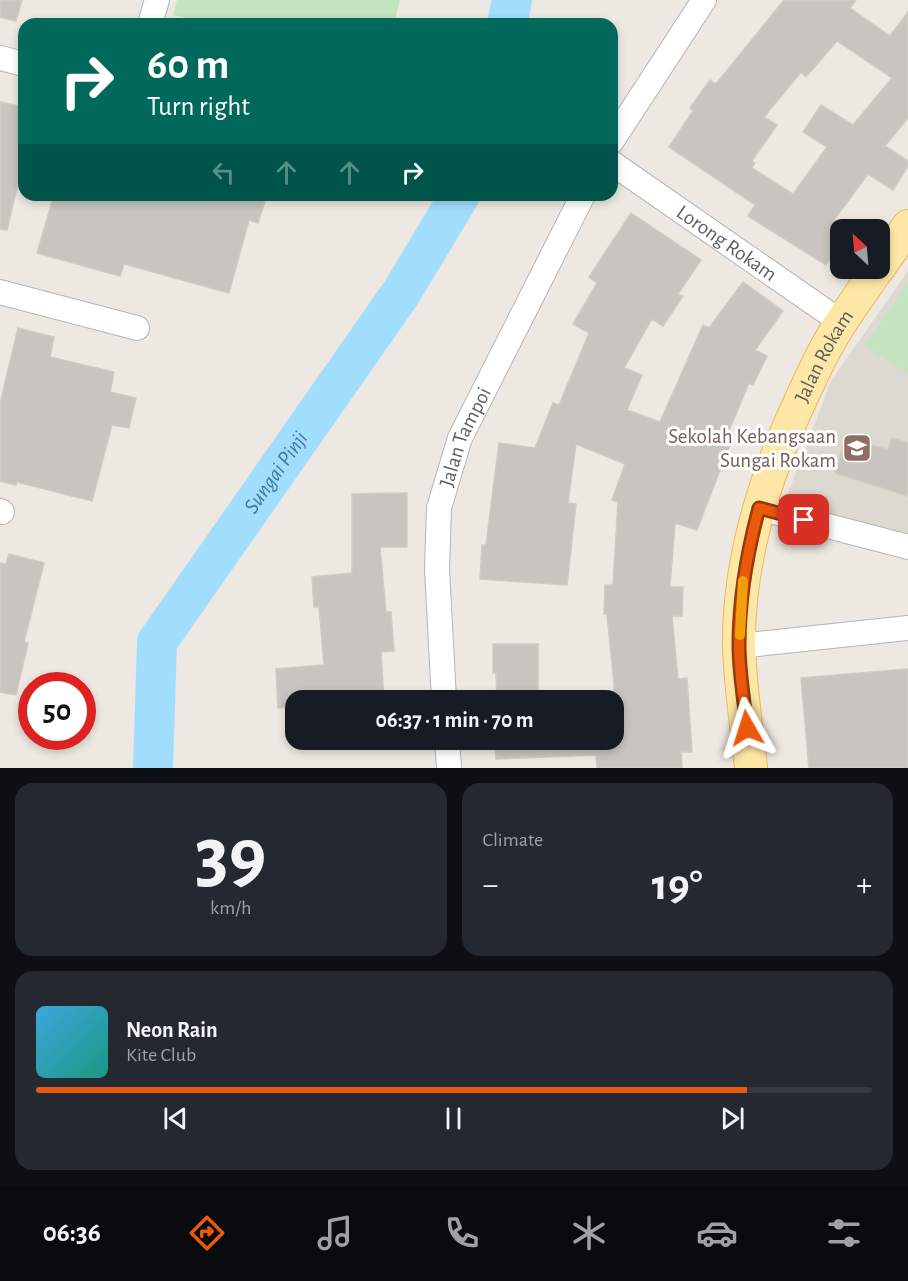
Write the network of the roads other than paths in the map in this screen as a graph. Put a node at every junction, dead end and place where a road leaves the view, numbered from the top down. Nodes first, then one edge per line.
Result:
1 (157, 0) edge
2 (704, 0) edge
3 (152, 18) edge
4 (0, 58) edge
5 (18, 62) edge
6 (618, 132) edge
7 (618, 167) edge
8 (580, 201) edge
9 (908, 226) edge
10 (890, 252) edge
11 (871, 279) edge
12 (0, 292) edge
13 (841, 322) junction
14 (137, 328) dead end
15 (759, 508) junction
16 (908, 547) edge
17 (908, 628) edge
18 (739, 646) junction
19 (443, 690) edge
20 (448, 750) edge
21 (449, 768) edge
22 (751, 768) edge

1 - 3 street
2 - 6 street
4 - 5 street
7 - 13 street, Lorong Rokam
8 - 19 street, Jalan Tampoi
9 - 10 main road, Jalan Rokam
11 - 13 main road, Jalan Rokam
12 - 14 street
13 - 15 main road, Jalan Rokam
15 - 16 street
15 - 18 main road, Jalan Rokam
17 - 18 street
18 - 22 main road, Jalan Rokam
20 - 21 street

